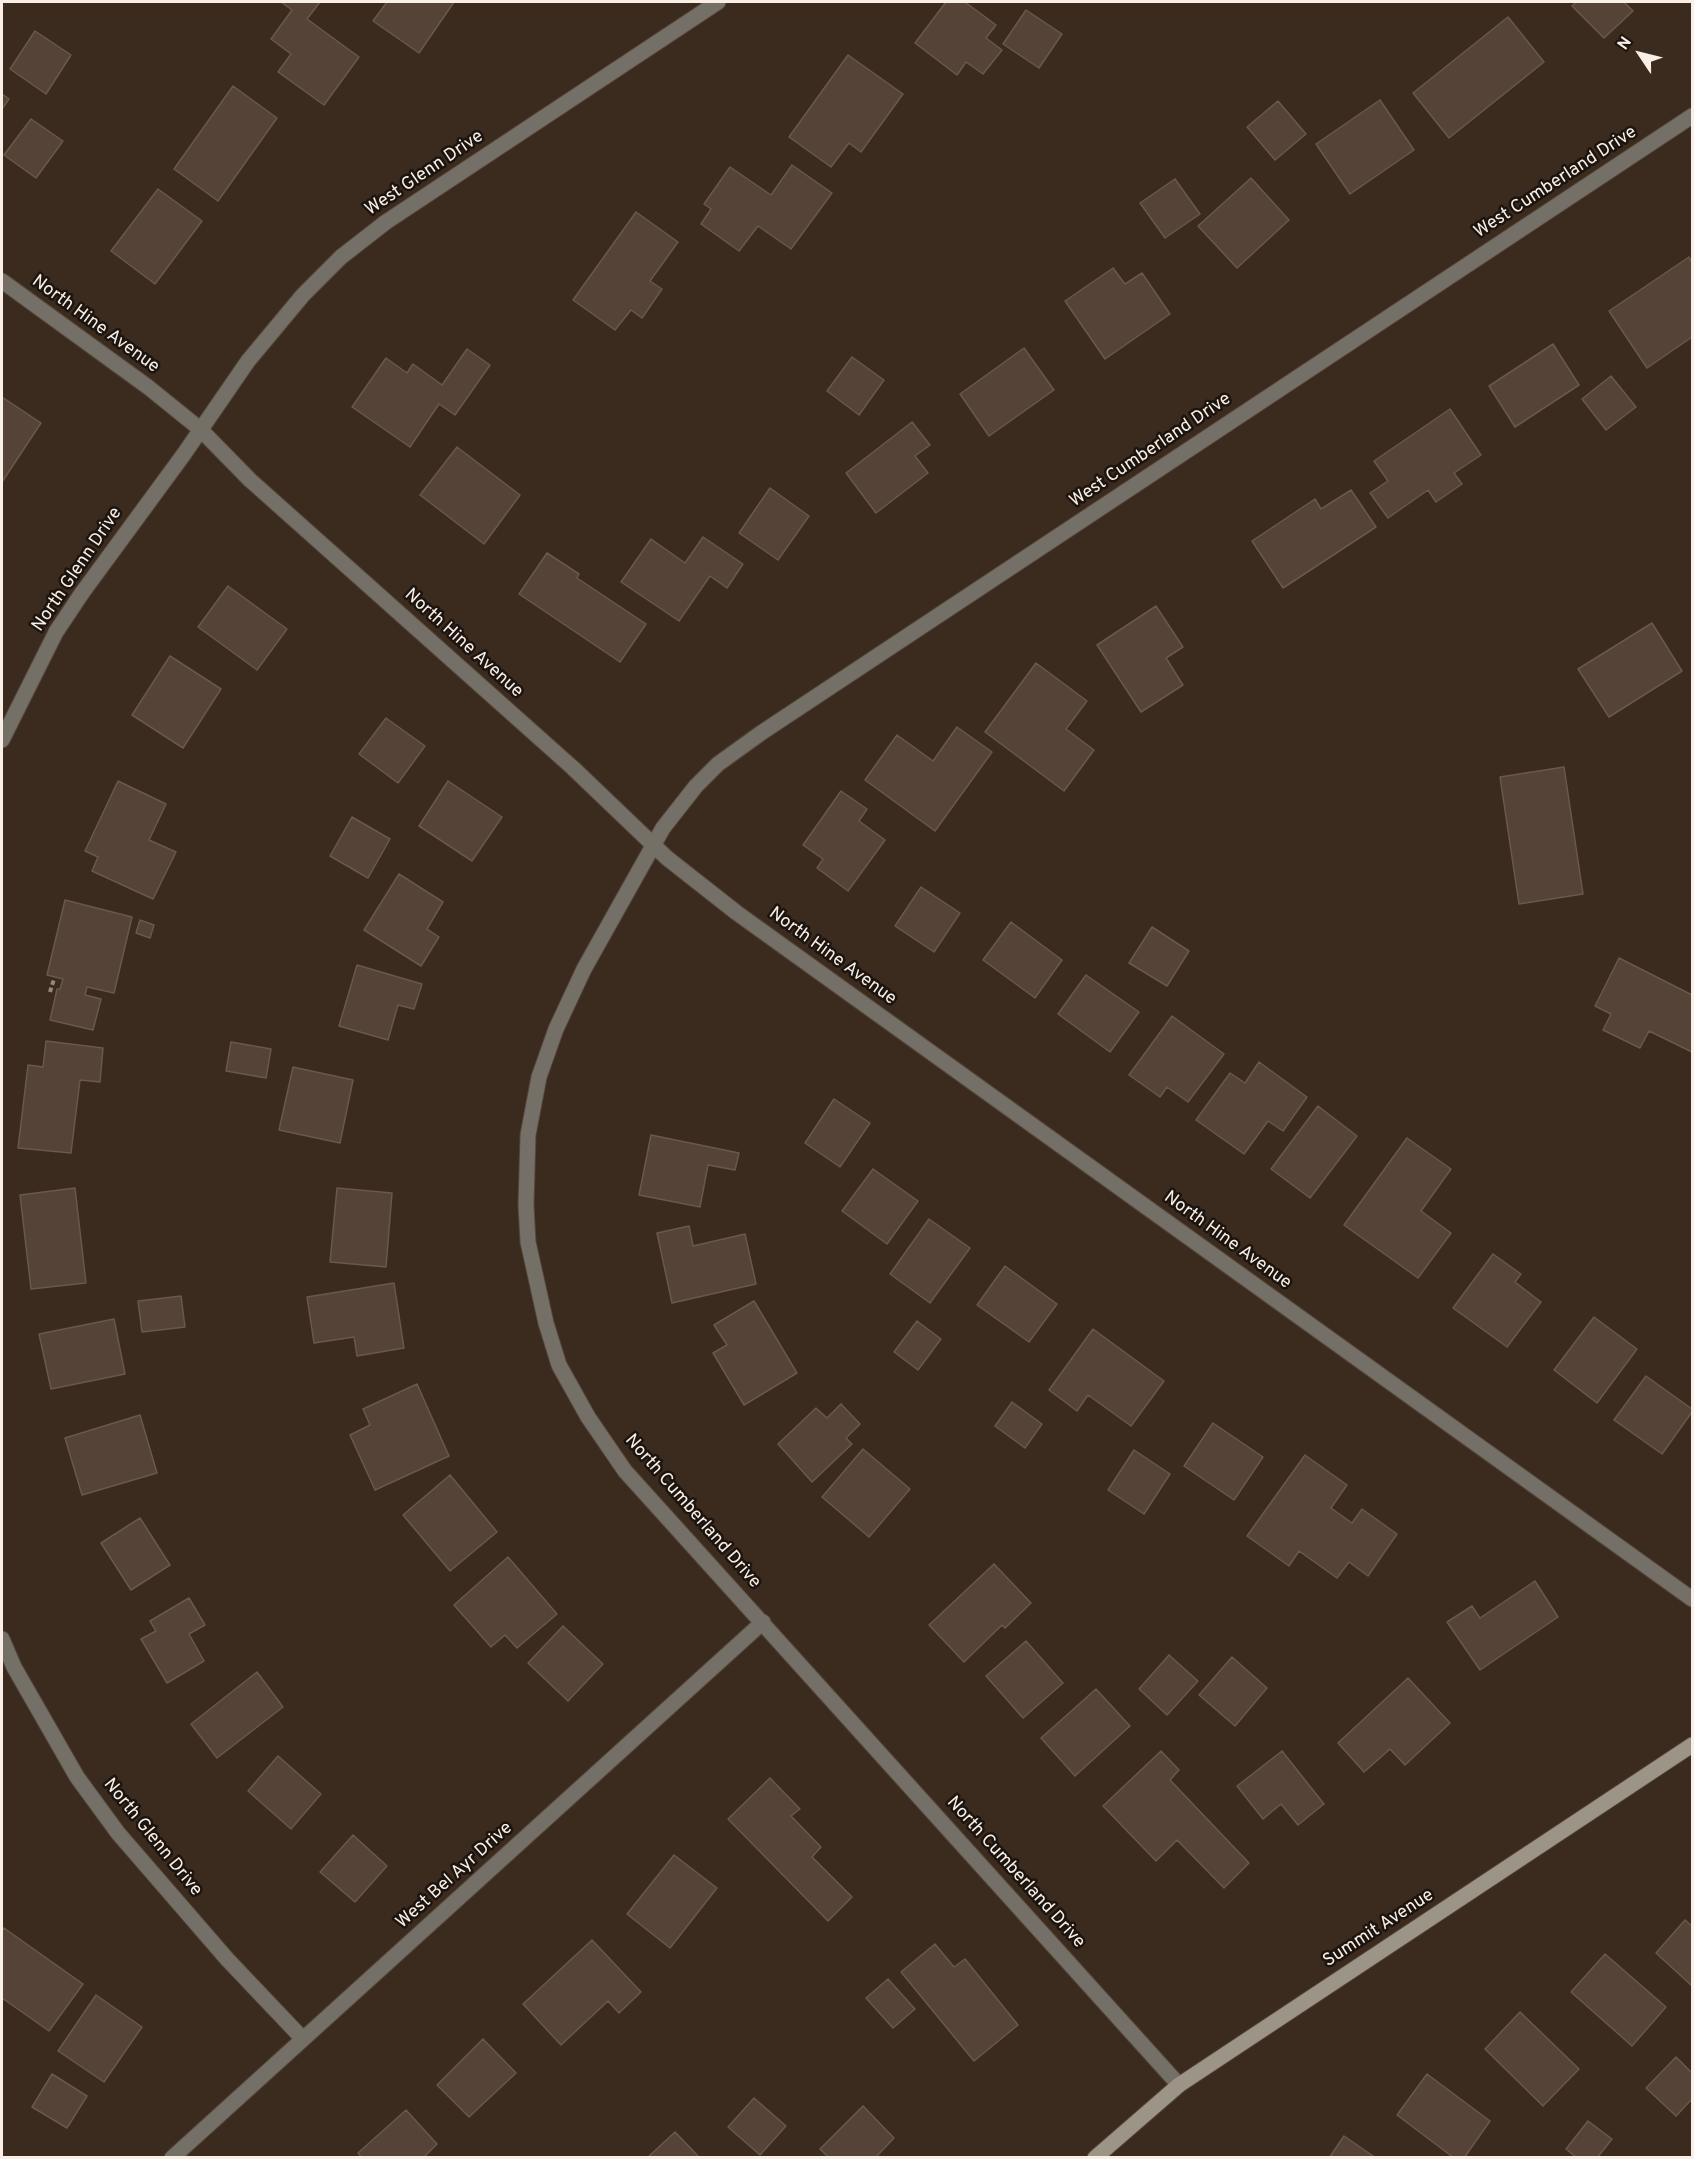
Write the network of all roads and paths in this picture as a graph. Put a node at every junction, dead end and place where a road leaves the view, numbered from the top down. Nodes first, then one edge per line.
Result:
1 (718, 2) edge
2 (1692, 116) edge
3 (2, 281) edge
4 (200, 429) junction
5 (2, 740) edge
6 (655, 845) junction
7 (54, 979) dead end
8 (50, 992) dead end
9 (1692, 1599) edge
10 (763, 1622) junction
11 (2, 1639) edge
12 (1692, 1745) edge
13 (303, 2039) junction
14 (1179, 2085) junction
15 (172, 2157) edge
16 (1095, 2157) edge

1 - 4 street, West Glenn Drive
2 - 6 street, West Cumberland Drive
3 - 4 street, North Hine Avenue
4 - 5 street, North Glenn Drive
4 - 6 street, North Hine Avenue
6 - 9 street, North Hine Avenue
6 - 10 street, North Cumberland Drive
7 - 8 path
10 - 13 street, West Bel Ayr Drive
10 - 14 street, North Cumberland Drive
11 - 13 street, North Glenn Drive
12 - 14 main road, Summit Avenue
13 - 15 street, West Bel Ayr Drive
14 - 16 main road, Summit Avenue

